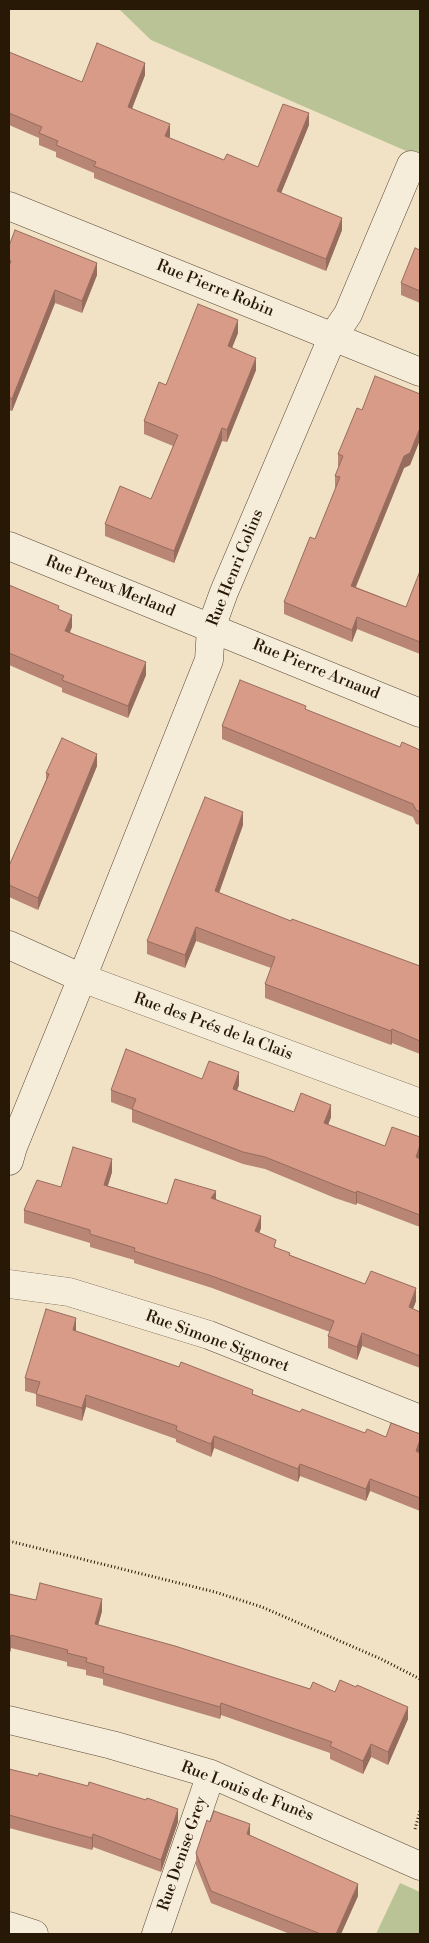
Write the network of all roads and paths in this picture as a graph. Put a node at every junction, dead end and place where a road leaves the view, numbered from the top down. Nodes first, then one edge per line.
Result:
1 (411, 165) dead end
2 (9, 206) edge
3 (333, 336) junction
4 (420, 372) edge
5 (9, 546) edge
6 (211, 628) junction
7 (420, 713) edge
8 (9, 945) edge
9 (82, 978) junction
10 (420, 1103) edge
11 (10, 1151) edge
12 (9, 1284) edge
13 (420, 1419) edge
14 (9, 1541) edge
15 (420, 1679) edge
16 (9, 1720) edge
17 (210, 1774) junction
18 (420, 1811) edge
19 (420, 1835) edge
20 (420, 1866) edge
21 (9, 1926) edge
22 (34, 1934) edge
23 (156, 1934) edge

1 - 3 street, Rue Henri Colins
2 - 3 street, Rue Pierre Robin
3 - 4 street, Rue Pierre Robin
3 - 6 street, Rue Henri Colins
5 - 6 street, Rue Preux Merland
6 - 7 street, Rue Pierre Arnaud
6 - 9 street, Rue Henri Colins
8 - 9 street, Rue des Prés de la Clais
9 - 10 street, Rue des Prés de la Clais
9 - 11 street, Rue Henri Colins
12 - 13 street, Rue Simone Signoret
14 - 15 path
16 - 17 street, Rue Louis de Funès
17 - 20 street, Rue Louis de Funès
17 - 23 street, Rue Denise Grey
18 - 19 path
21 - 22 street

